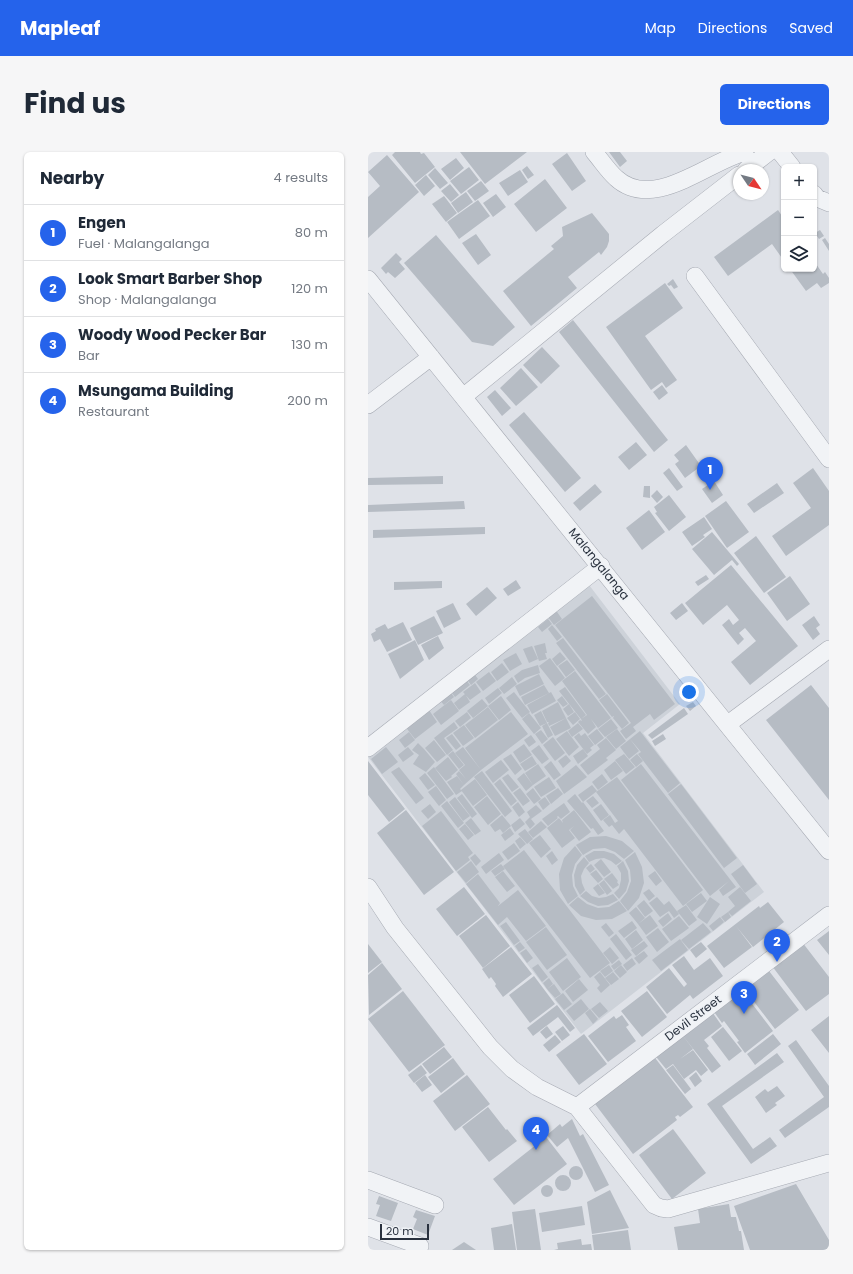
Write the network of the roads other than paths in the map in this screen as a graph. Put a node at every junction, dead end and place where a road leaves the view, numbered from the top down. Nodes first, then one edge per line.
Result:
1 (594, 152) edge
2 (745, 152) edge
3 (769, 152) edge
4 (780, 152) edge
5 (754, 164) edge
6 (790, 164) edge
7 (733, 180) edge
8 (817, 198) edge
9 (829, 202) edge
10 (695, 276) dead end
11 (368, 279) edge
12 (431, 357) junction
13 (463, 397) junction
14 (368, 405) edge
15 (829, 459) edge
16 (601, 566) junction
17 (829, 649) edge
18 (728, 724) junction
19 (368, 748) edge
20 (829, 851) edge
21 (368, 887) edge
22 (829, 915) edge
23 (577, 1107) junction
24 (829, 1163) edge
25 (368, 1180) edge
26 (435, 1205) dead end
27 (368, 1227) edge
28 (420, 1246) dead end

1 - 2 street
3 - 5 street
4 - 6 street
7 - 13 street
8 - 9 street
10 - 15 street
11 - 12 street, Malangalanga
12 - 13 street, Malangalanga
12 - 14 street
13 - 16 street, Malangalanga
16 - 18 street, Malangalanga
16 - 19 street
17 - 18 street
18 - 20 street, Malangalanga
21 - 23 street
22 - 23 street, Devil Street
23 - 24 street
25 - 26 street
27 - 28 street

